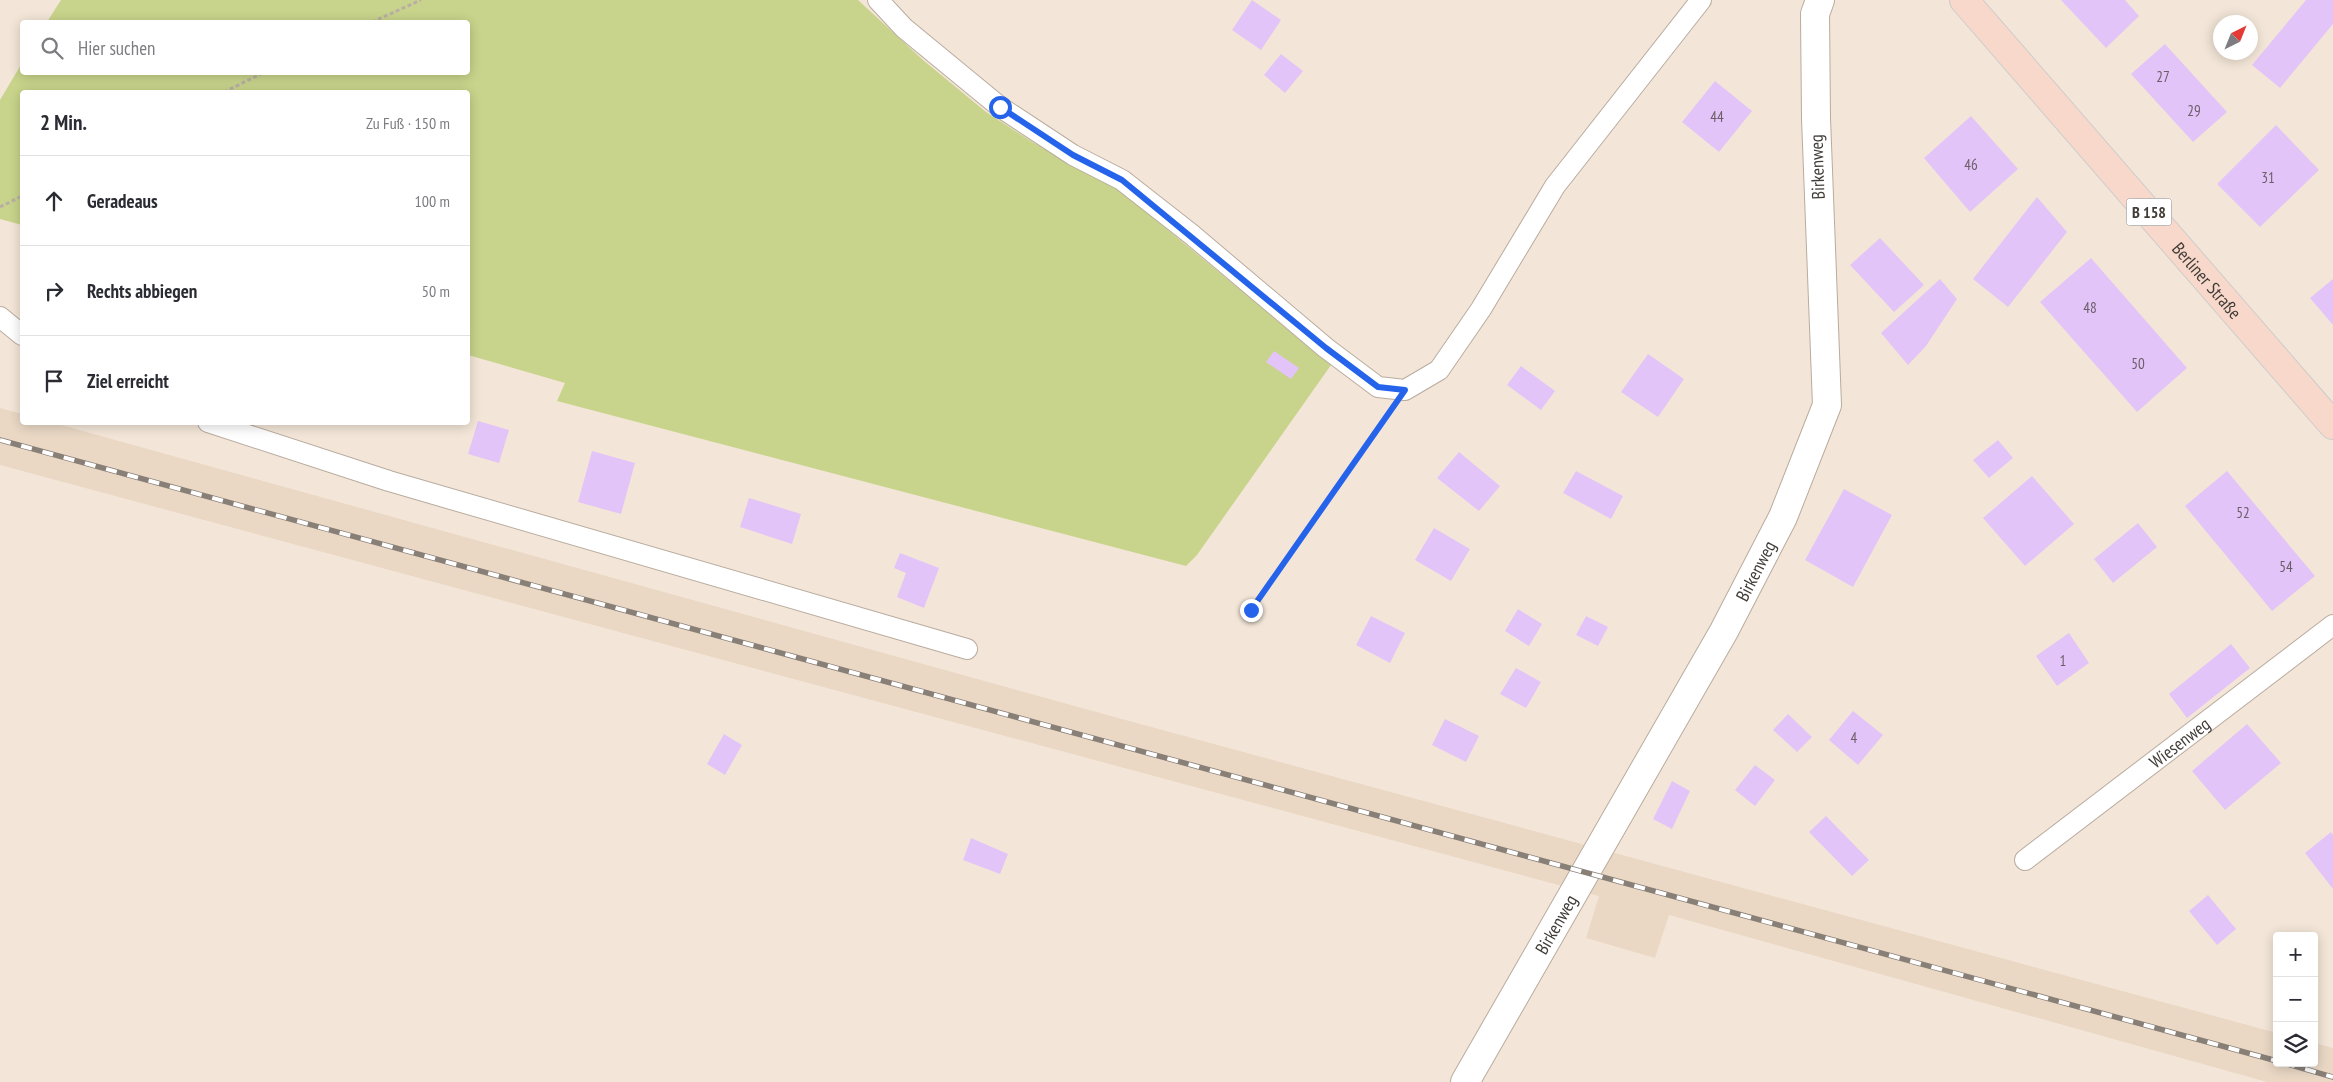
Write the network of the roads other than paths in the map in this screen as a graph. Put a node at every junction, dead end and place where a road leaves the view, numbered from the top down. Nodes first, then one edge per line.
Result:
1 (878, 0) edge
2 (1701, 0) edge
3 (1820, 0) edge
4 (1964, 0) edge
5 (0, 318) edge
6 (20, 333) edge
7 (217, 425) edge
8 (2333, 425) edge
9 (2333, 625) edge
10 (967, 649) dead end
11 (2025, 860) dead end
12 (1465, 1082) edge

1 - 2 lane
3 - 12 street, Birkenweg
4 - 8 main road, Berliner Straße / B 158
5 - 6 lane
7 - 10 lane
9 - 11 lane, Wiesenweg

